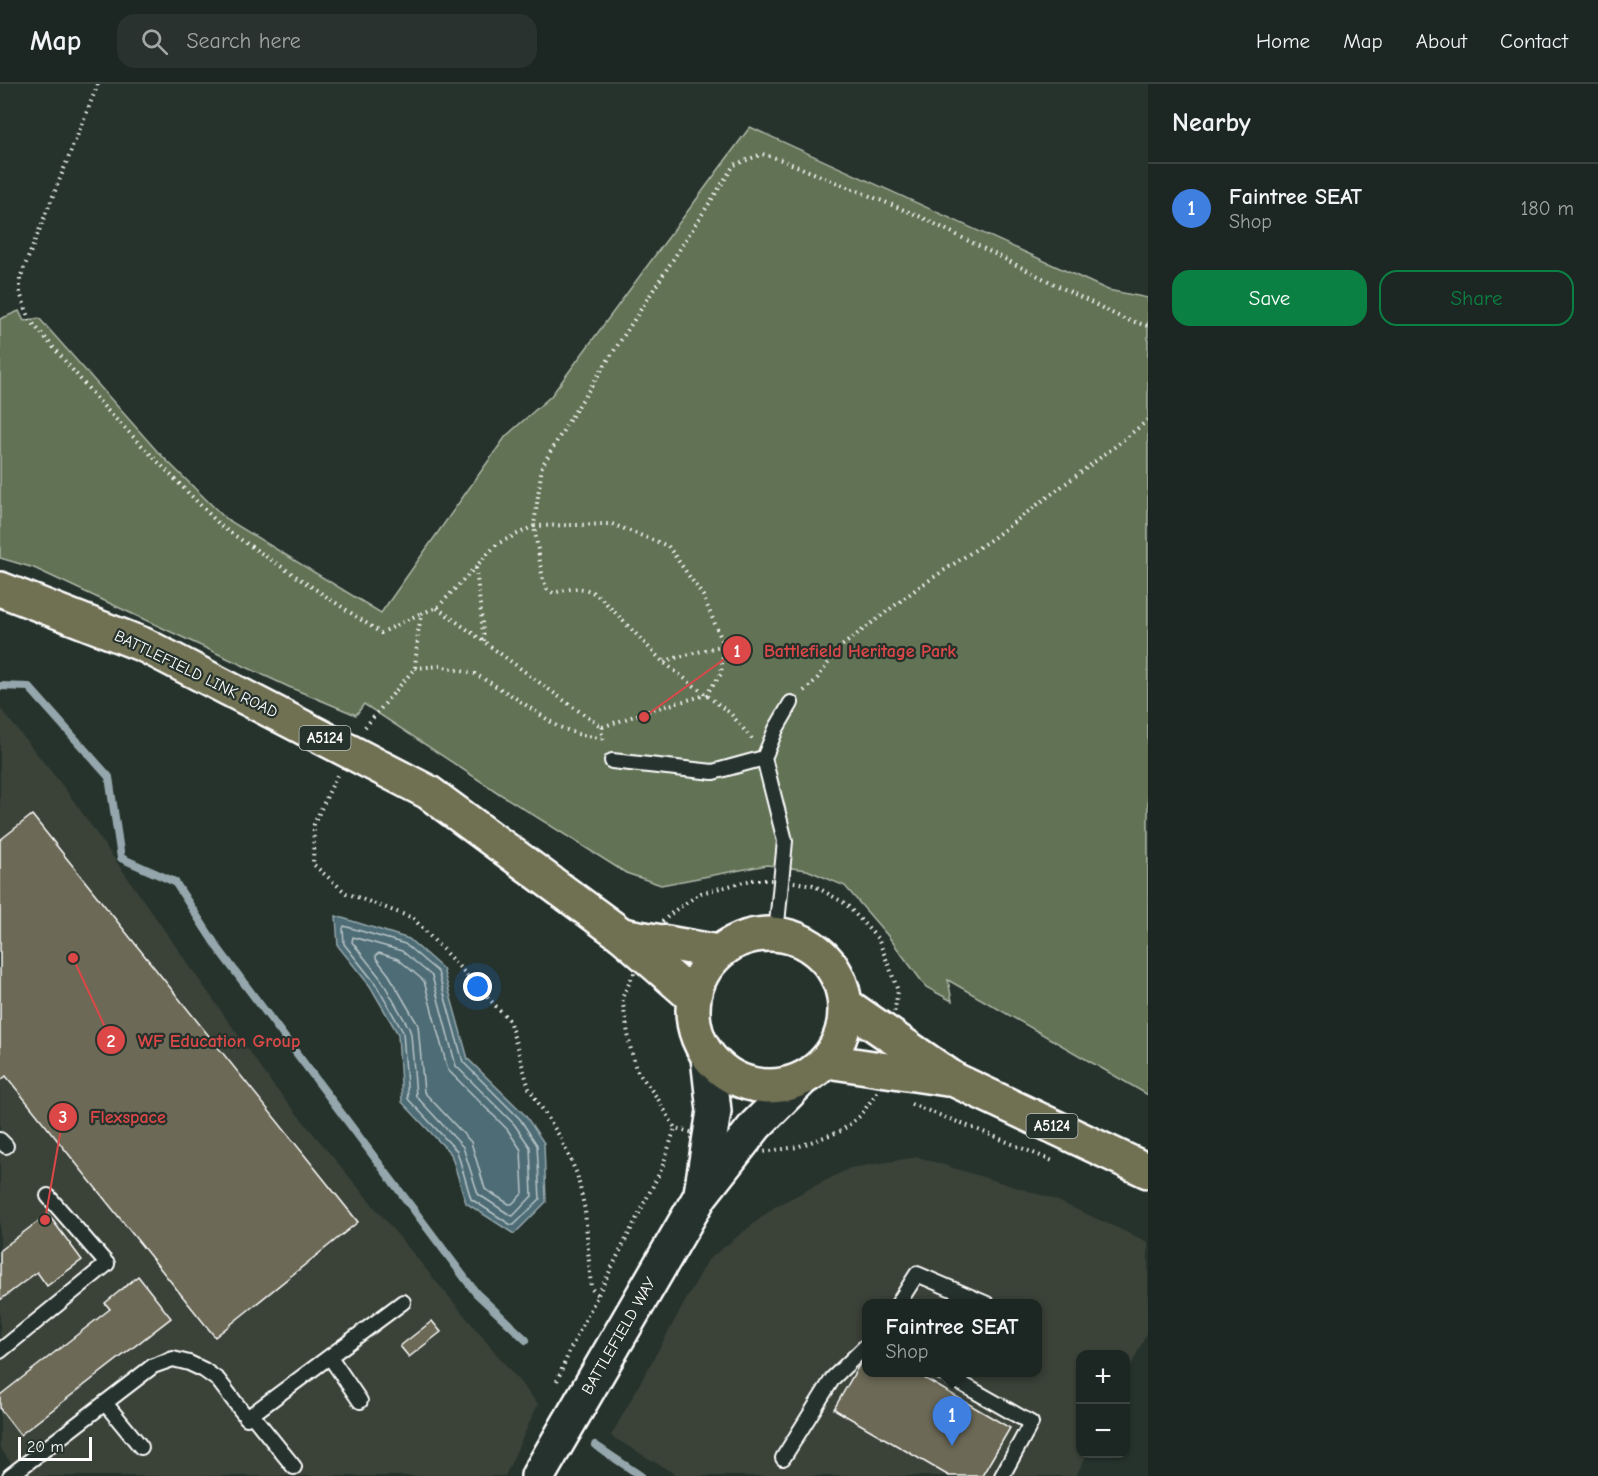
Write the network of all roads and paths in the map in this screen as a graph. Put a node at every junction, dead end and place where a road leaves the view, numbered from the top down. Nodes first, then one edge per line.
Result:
1 (98, 84) edge
2 (1148, 326) edge
3 (1148, 420) edge
4 (534, 526) junction
5 (475, 567) junction
6 (0, 589) edge
7 (437, 608) junction
8 (422, 613) junction
9 (484, 642) junction
10 (724, 645) junction
11 (663, 662) junction
12 (415, 668) junction
13 (706, 695) junction
14 (791, 702) joint
15 (361, 732) dead end
16 (604, 739) dead end
17 (764, 758) junction
18 (612, 761) dead end
19 (338, 775) dead end
20 (764, 880) dead end
21 (792, 882) dead end
22 (662, 922) dead end
23 (776, 934) junction
24 (622, 935) junction
25 (718, 952) junction
26 (693, 997) junction
27 (622, 998) dead end
28 (846, 1005) junction
29 (895, 1009) dead end
30 (708, 1057) junction
31 (827, 1061) junction
32 (955, 1080) junction
33 (800, 1081) junction
34 (880, 1086) dead end
35 (878, 1091) junction
36 (887, 1095) dead end
37 (905, 1102) dead end
38 (675, 1128) junction
39 (681, 1130) dead end
40 (758, 1150) dead end
41 (1058, 1163) dead end
42 (1148, 1171) edge
43 (701, 1195) junction
44 (48, 1196) dead end
45 (598, 1296) junction
46 (901, 1299) edge
47 (975, 1299) edge
48 (403, 1302) dead end
49 (0, 1351) edge
50 (862, 1351) edge
51 (330, 1356) junction
52 (950, 1377) edge
53 (554, 1390) dead end
54 (360, 1401) dead end
55 (105, 1403) junction
56 (252, 1415) junction
57 (141, 1447) dead end
58 (783, 1458) dead end
59 (294, 1467) dead end
60 (10, 1476) edge
61 (538, 1476) edge
62 (1002, 1476) edge

1 - 8 path
2 - 4 path
3 - 14 path
4 - 5 path
4 - 10 path
4 - 11 path
5 - 7 path
5 - 9 path
6 - 24 main road, BATTLEFIELD LINK ROAD / A5124
7 - 8 path
7 - 9 path
8 - 12 path
9 - 13 path
10 - 11 path
10 - 13 path
11 - 13 path
12 - 15 path
12 - 16 path
13 - 17 path
14 - 17 lane
17 - 18 lane
17 - 23 lane
19 - 45 path
20 - 22 path
21 - 29 path
23 - 25 main road
23 - 28 main road
24 - 25 main road, BATTLEFIELD LINK ROAD / A5124
24 - 26 main road, BATTLEFIELD LINK ROAD / A5124
25 - 26 main road
26 - 30 main road
27 - 38 path
28 - 31 main road
28 - 32 main road, A5124
30 - 33 main road
30 - 43 street, BATTLEFIELD WAY
31 - 32 main road, A5124
31 - 33 main road
32 - 42 main road, A5124
33 - 43 street, BATTLEFIELD WAY
34 - 35 path
35 - 36 path
35 - 40 path
37 - 41 path
38 - 39 path
38 - 45 path
43 - 61 street, BATTLEFIELD WAY
44 - 49 lane
45 - 53 path
46 - 47 lane
48 - 51 lane
50 - 58 lane
51 - 54 lane
51 - 56 lane
52 - 62 lane
55 - 56 lane
55 - 57 lane
55 - 60 lane
56 - 59 lane

